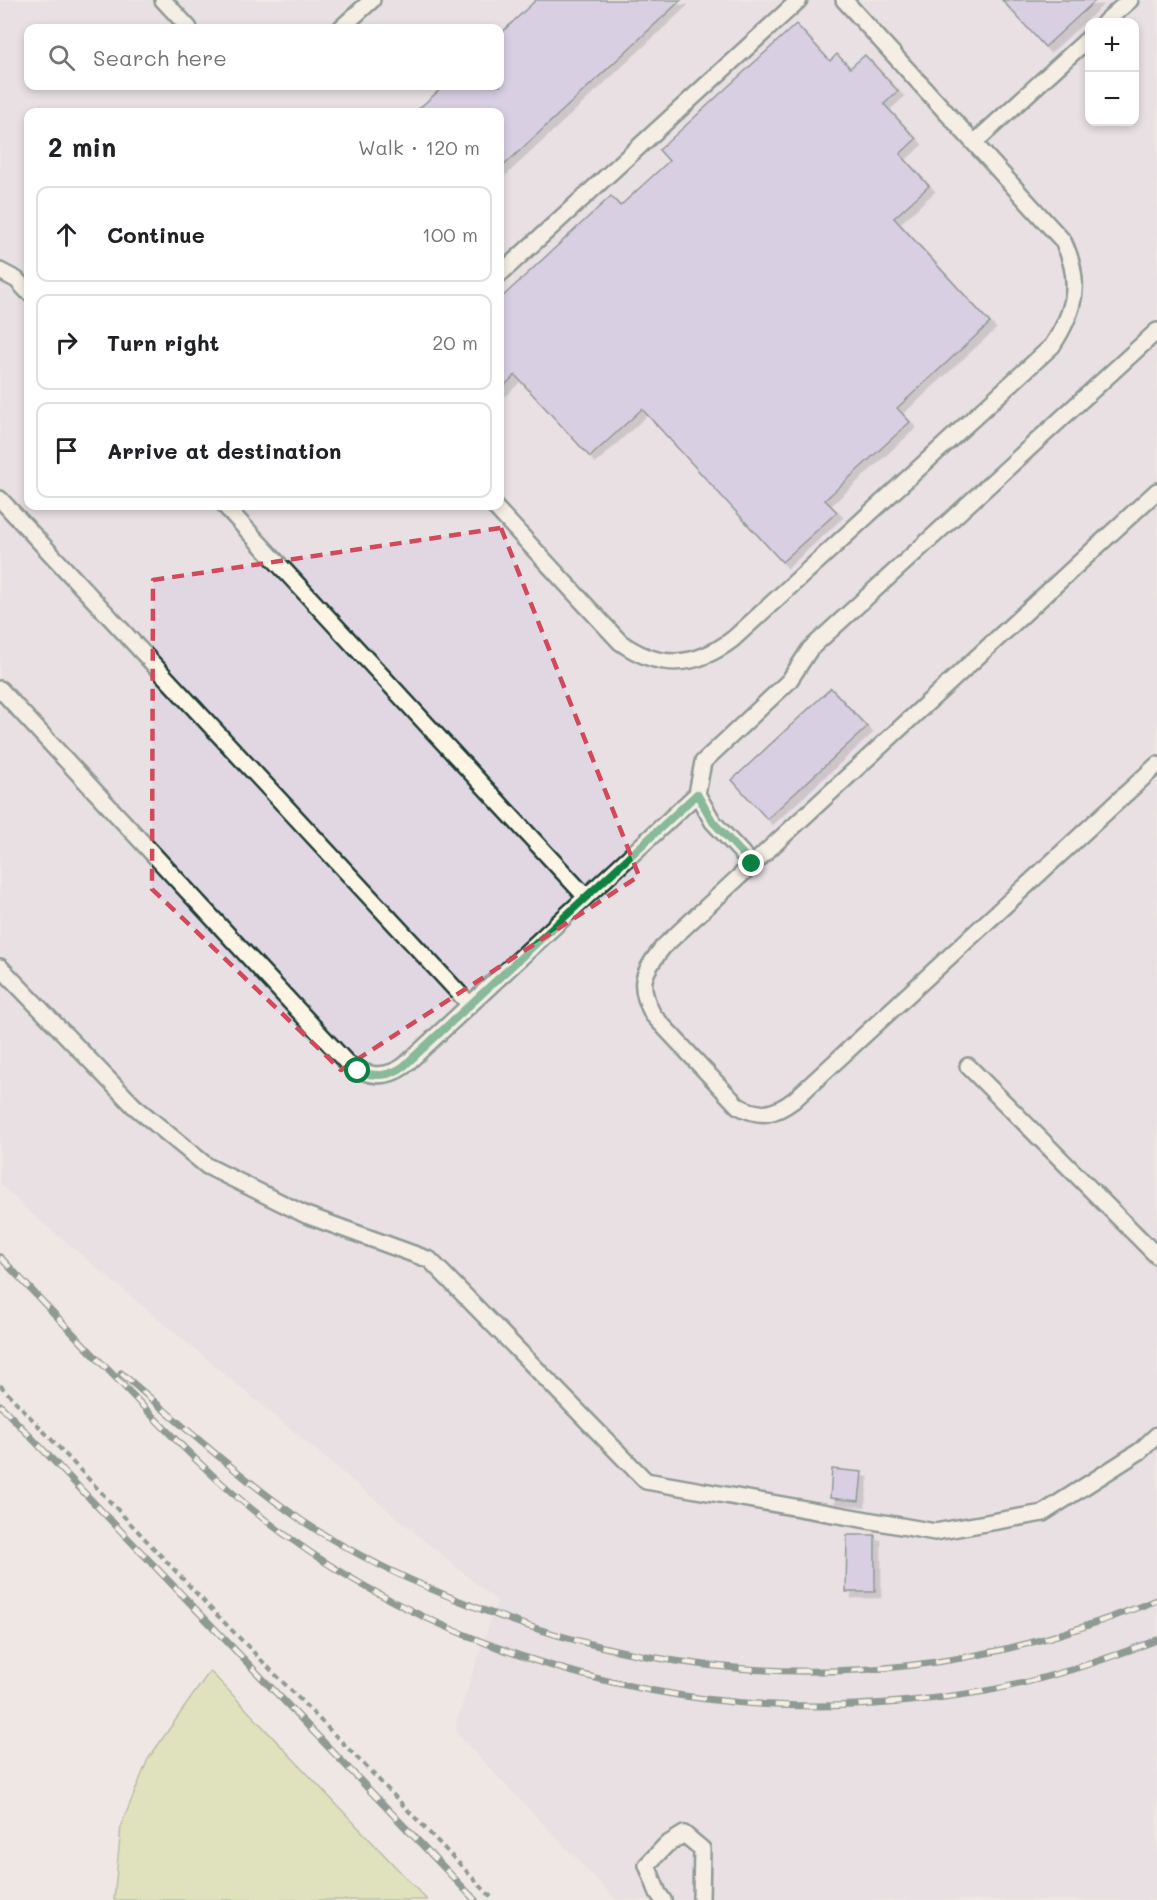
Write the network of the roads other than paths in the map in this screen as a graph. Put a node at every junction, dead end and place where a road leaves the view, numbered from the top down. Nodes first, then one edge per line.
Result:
1 (163, 0) edge
2 (372, 0) edge
3 (799, 0) edge
4 (844, 0) edge
5 (1130, 0) edge
6 (1110, 18) edge
7 (185, 24) edge
8 (345, 24) edge
9 (1085, 41) edge
10 (975, 142) junction
11 (504, 270) edge
12 (0, 271) edge
13 (24, 288) edge
14 (1157, 331) edge
15 (1157, 491) edge
16 (0, 499) edge
17 (229, 510) edge
18 (498, 510) edge
19 (0, 689) edge
20 (1157, 765) edge
21 (697, 794) junction
22 (752, 864) junction
23 (586, 897) junction
24 (0, 967) edge
25 (470, 1005) junction
26 (968, 1066) dead end
27 (1157, 1256) edge
28 (1157, 1436) edge
29 (663, 1900) edge
30 (701, 1900) edge

1 - 7 lane
2 - 8 lane
3 - 11 lane
4 - 10 lane
5 - 6 lane
9 - 10 lane
10 - 18 lane
12 - 13 lane
14 - 21 lane
15 - 22 lane
16 - 25 lane
17 - 23 lane
19 - 25 lane
20 - 22 lane
21 - 22 lane
21 - 23 lane
23 - 25 lane
24 - 28 lane
26 - 27 lane
29 - 30 lane

